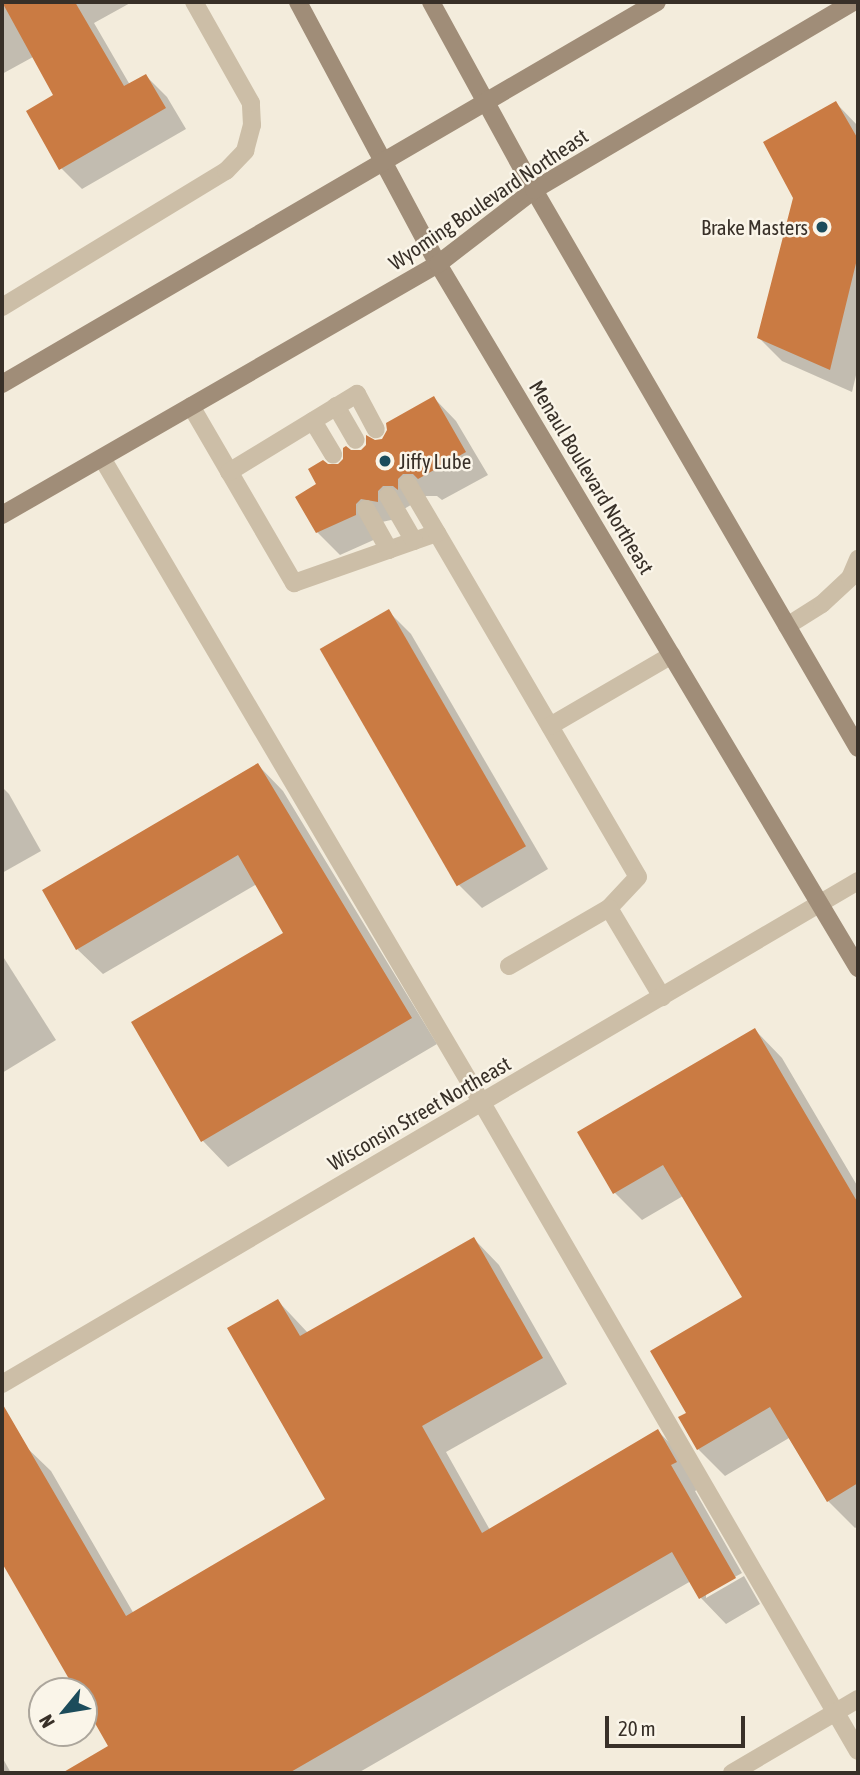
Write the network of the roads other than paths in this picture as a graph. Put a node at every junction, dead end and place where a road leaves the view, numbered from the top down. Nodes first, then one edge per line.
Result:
1 (194, 2) edge
2 (298, 2) edge
3 (431, 2) edge
4 (657, 2) edge
5 (853, 2) edge
6 (487, 102) junction
7 (382, 161) junction
8 (534, 190) junction
9 (438, 264) junction
10 (2, 307) edge
11 (2, 384) edge
12 (191, 406) junction
13 (336, 406) junction
14 (313, 421) junction
15 (376, 429) dead end
16 (356, 440) dead end
17 (333, 454) dead end
18 (102, 458) junction
19 (229, 472) junction
20 (408, 484) dead end
21 (388, 496) dead end
22 (366, 509) dead end
23 (2, 515) edge
24 (437, 533) junction
25 (414, 541) junction
26 (389, 550) junction
27 (858, 559) edge
28 (788, 626) junction
29 (671, 655) junction
30 (550, 726) junction
31 (858, 748) edge
32 (858, 881) edge
33 (821, 904) junction
34 (609, 908) junction
35 (509, 966) dead end
36 (858, 968) edge
37 (662, 997) junction
38 (482, 1103) junction
39 (2, 1384) edge
40 (858, 1699) edge
41 (836, 1712) junction
42 (858, 1751) edge
43 (732, 1773) edge

1 - 10 street
2 - 7 main road, Menaul Boulevard Northeast
3 - 6 main road
4 - 6 main road
5 - 8 main road, Wyoming Boulevard Northeast
6 - 7 main road
6 - 8 main road
7 - 9 main road, Menaul Boulevard Northeast
7 - 11 main road
8 - 9 main road, Wyoming Boulevard Northeast
8 - 28 main road
9 - 12 main road, Wyoming Boulevard Northeast
9 - 29 main road, Menaul Boulevard Northeast
12 - 18 main road, Wyoming Boulevard Northeast
12 - 19 street
13 - 14 street
13 - 15 street
13 - 16 street
14 - 17 street
14 - 19 street
18 - 23 main road, Wyoming Boulevard Northeast
18 - 38 street
19 - 26 street
20 - 24 street
21 - 25 street
22 - 26 street
24 - 25 street
24 - 30 street
25 - 26 street
27 - 28 street
28 - 31 main road
29 - 30 street
29 - 33 main road, Menaul Boulevard Northeast
30 - 34 street
32 - 33 street, Wisconsin Street Northeast
33 - 36 main road, Menaul Boulevard Northeast
33 - 37 street, Wisconsin Street Northeast
34 - 35 street
34 - 37 street
37 - 38 street, Wisconsin Street Northeast
38 - 39 street, Wisconsin Street Northeast
38 - 41 street
40 - 41 street
41 - 42 street
41 - 43 street

